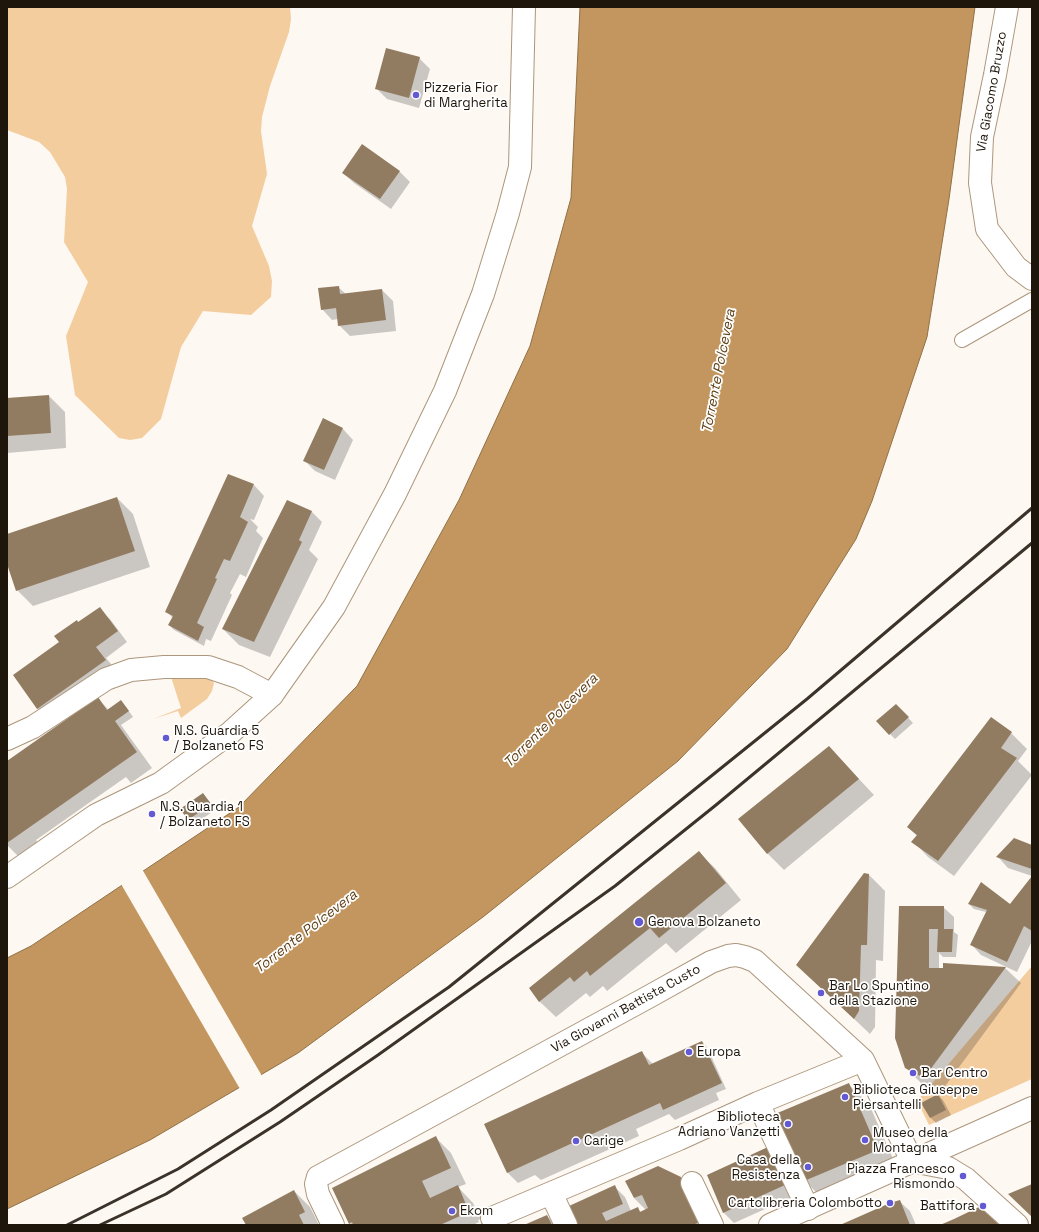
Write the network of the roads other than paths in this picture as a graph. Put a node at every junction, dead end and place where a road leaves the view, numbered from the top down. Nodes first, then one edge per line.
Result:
1 (524, 7) edge
2 (1007, 7) edge
3 (1032, 279) edge
4 (1032, 300) edge
5 (962, 340) dead end
6 (272, 695) junction
7 (7, 739) edge
8 (7, 877) edge
9 (863, 1060) junction
10 (758, 1103) junction
11 (1032, 1108) edge
12 (912, 1161) junction
13 (692, 1183) dead end
14 (551, 1193) junction
15 (808, 1209) junction
16 (492, 1218) dead end
17 (333, 1225) edge
18 (566, 1225) edge
19 (712, 1225) edge
20 (770, 1225) edge
21 (1017, 1225) edge

1 - 6 street
2 - 3 street, Via Giacomo Bruzzo
4 - 5 lane
6 - 7 street
6 - 8 street
9 - 10 street
9 - 12 street, Via Giovanni Battista Custo
9 - 17 street, Via Giovanni Battista Custo
10 - 14 street
10 - 15 street
11 - 12 street
12 - 15 street
12 - 21 street
13 - 19 street
14 - 16 street
14 - 18 street
15 - 20 street

